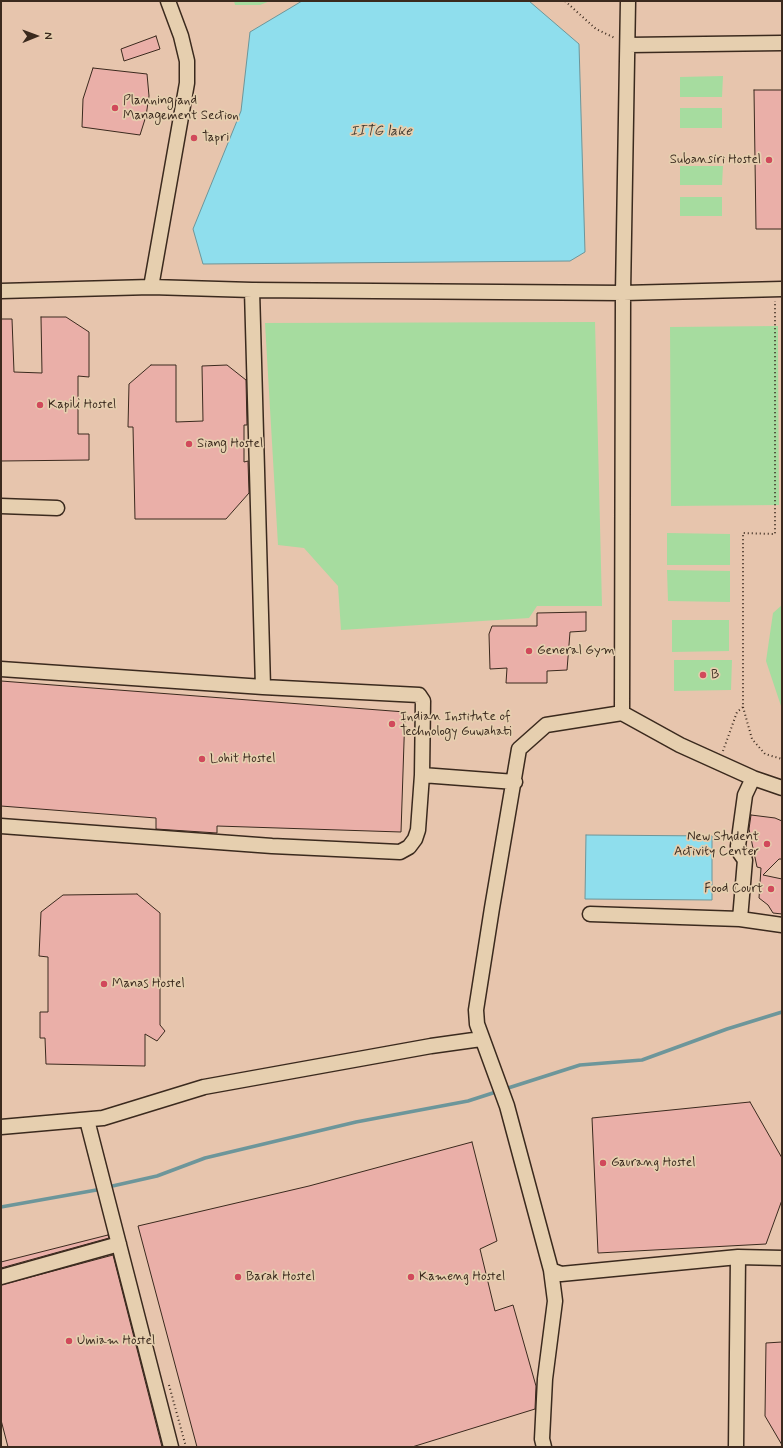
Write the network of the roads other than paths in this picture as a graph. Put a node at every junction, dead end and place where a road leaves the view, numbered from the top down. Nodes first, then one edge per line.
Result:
1 (168, 1) edge
2 (628, 1) edge
3 (782, 43) edge
4 (628, 45) junction
5 (151, 287) junction
6 (779, 289) edge
7 (252, 290) junction
8 (1, 291) edge
9 (623, 293) junction
10 (1, 506) edge
11 (57, 508) dead end
12 (1, 669) edge
13 (263, 687) junction
14 (622, 713) junction
15 (422, 775) junction
16 (753, 778) junction
17 (515, 782) junction
18 (782, 788) edge
19 (1, 826) edge
20 (590, 914) dead end
21 (740, 919) junction
22 (782, 925) edge
23 (481, 1038) junction
24 (87, 1120) junction
25 (1, 1127) edge
26 (119, 1244) junction
27 (738, 1258) junction
28 (782, 1258) edge
29 (551, 1270) junction
30 (1, 1276) edge
31 (171, 1447) edge
32 (544, 1447) edge
33 (736, 1447) edge

1 - 5 street
2 - 4 street
3 - 4 street
4 - 9 street
5 - 7 street
5 - 8 street
6 - 9 street
7 - 9 street
7 - 13 street
9 - 14 street
10 - 11 street
12 - 13 street
13 - 15 street
14 - 16 street
14 - 17 street
15 - 17 street
15 - 19 street
16 - 18 street
16 - 21 street
17 - 23 street
20 - 21 street
21 - 22 street
23 - 24 street
23 - 29 street
24 - 25 street
24 - 26 street
26 - 30 street
26 - 31 street
27 - 28 street
27 - 29 street
27 - 33 street
29 - 32 street

